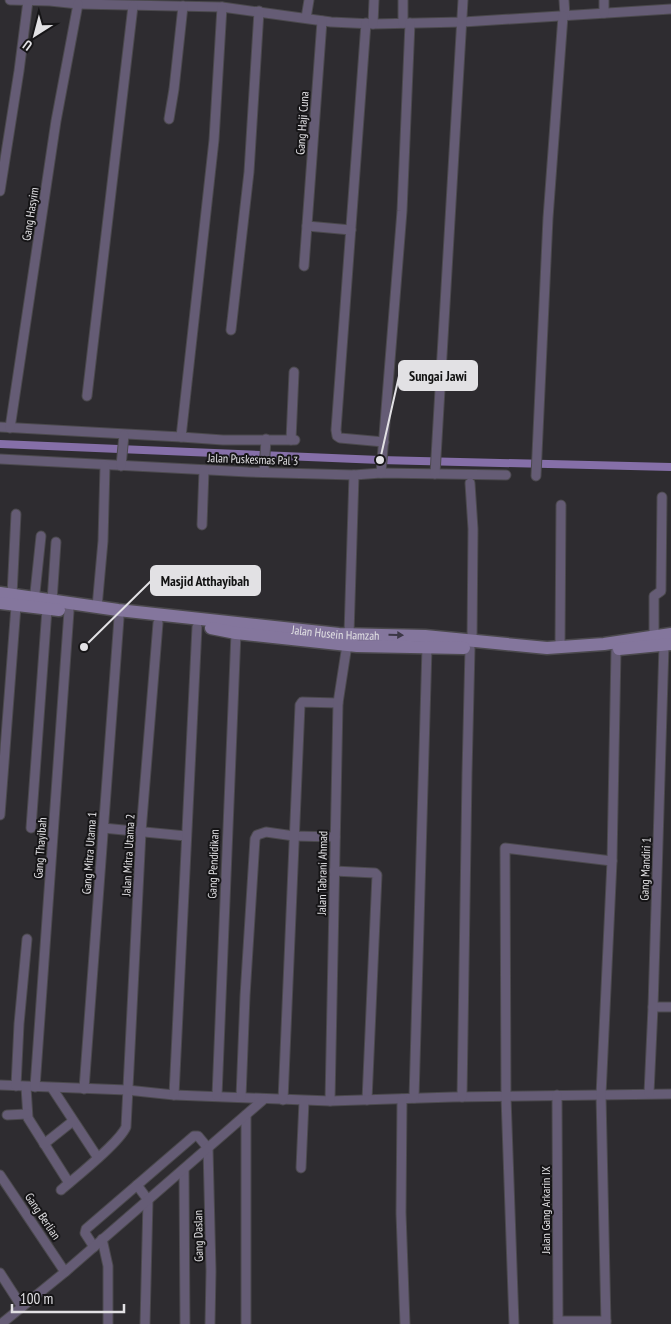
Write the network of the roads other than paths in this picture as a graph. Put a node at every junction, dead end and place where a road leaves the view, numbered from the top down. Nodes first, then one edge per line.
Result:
1 (10, 0) edge
2 (309, 0) edge
3 (374, 0) edge
4 (404, 0) edge
5 (463, 0) edge
6 (564, 0) edge
7 (604, 0) edge
8 (28, 1) edge
9 (58, 1) edge
10 (107, 2) edge
11 (210, 3) edge
12 (78, 4) junction
13 (246, 5) edge
14 (132, 6) junction
15 (183, 6) junction
16 (665, 6) edge
17 (222, 7) junction
18 (259, 11) junction
19 (604, 13) junction
20 (564, 16) junction
21 (306, 18) junction
22 (322, 21) junction
23 (463, 22) junction
24 (406, 23) junction
25 (369, 24) junction
26 (169, 119) dead end
27 (0, 191) edge
28 (307, 226) junction
29 (350, 230) junction
30 (304, 266) dead end
31 (231, 330) dead end
32 (294, 372) dead end
33 (87, 396) dead end
34 (0, 427) edge
35 (10, 428) junction
36 (181, 437) junction
37 (124, 438) junction
38 (266, 443) junction
39 (383, 444) junction
40 (0, 459) edge
41 (122, 463) junction
42 (105, 466) junction
43 (204, 470) junction
44 (382, 470) junction
45 (436, 470) junction
46 (264, 471) junction
47 (536, 473) dead end
48 (354, 475) junction
49 (506, 475) dead end
50 (470, 483) dead end
51 (662, 497) dead end
52 (561, 505) dead end
53 (16, 514) dead end
54 (202, 525) dead end
55 (42, 536) dead end
56 (56, 542) dead end
57 (9, 598) edge
58 (34, 602) junction
59 (0, 603) edge
60 (49, 605) junction
61 (97, 607) junction
62 (69, 611) junction
63 (119, 618) junction
64 (158, 623) junction
65 (214, 625) junction
66 (197, 627) junction
67 (236, 633) junction
68 (671, 634) edge
69 (654, 636) junction
70 (348, 639) junction
71 (471, 644) junction
72 (630, 644) junction
73 (667, 645) edge
74 (427, 647) junction
75 (560, 647) junction
76 (616, 650) junction
77 (338, 703) junction
78 (0, 815) edge
79 (32, 828) dead end
80 (103, 828) junction
81 (141, 832) junction
82 (186, 836) junction
83 (294, 836) junction
84 (335, 837) junction
85 (612, 860) junction
86 (334, 871) junction
87 (27, 939) dead end
88 (653, 1006) junction
89 (671, 1007) edge
90 (0, 1085) edge
91 (16, 1086) junction
92 (31, 1087) junction
93 (52, 1088) junction
94 (84, 1089) junction
95 (127, 1090) junction
96 (649, 1094) junction
97 (671, 1094) edge
98 (174, 1095) junction
99 (557, 1095) junction
100 (601, 1095) junction
101 (217, 1096) junction
102 (241, 1097) junction
103 (462, 1097) junction
104 (506, 1097) junction
105 (414, 1098) junction
106 (264, 1099) junction
107 (402, 1099) junction
108 (283, 1100) junction
109 (304, 1100) junction
110 (367, 1100) junction
111 (330, 1101) junction
112 (27, 1114) junction
113 (7, 1115) dead end
114 (246, 1115) junction
115 (74, 1121) junction
116 (44, 1144) junction
117 (208, 1148) junction
118 (98, 1158) junction
119 (163, 1163) junction
120 (301, 1168) dead end
121 (184, 1169) junction
122 (0, 1175) edge
123 (174, 1178) junction
124 (69, 1183) junction
125 (137, 1186) junction
126 (61, 1190) dead end
127 (148, 1200) junction
128 (102, 1239) junction
129 (94, 1246) junction
130 (65, 1272) junction
131 (0, 1273) edge
132 (22, 1307) junction
133 (3, 1322) edge
134 (558, 1322) edge
135 (606, 1322) edge
136 (108, 1324) edge
137 (145, 1324) edge
138 (186, 1324) edge
139 (210, 1324) edge
140 (246, 1324) edge
141 (405, 1324) edge
142 (514, 1324) edge

1 - 8 street
2 - 21 street
3 - 25 street
4 - 24 street
5 - 23 street
6 - 20 street
7 - 19 street
8 - 9 street
8 - 27 street
9 - 12 street
10 - 12 street
10 - 14 street
11 - 15 street
11 - 17 street
12 - 35 street, Gang Hasyim
13 - 17 street
13 - 18 street
14 - 15 street
14 - 33 street
15 - 26 street
16 - 19 street
17 - 36 street
18 - 21 street
18 - 31 street
19 - 20 street
20 - 23 street
20 - 47 street
21 - 22 street
22 - 25 street
22 - 28 street, Gang Haji Cuna
23 - 24 street
23 - 45 street
24 - 25 street
24 - 39 street
25 - 29 street
28 - 29 street
28 - 30 street, Gang Haji Cuna
29 - 39 street
32 - 38 street
34 - 35 street
35 - 37 street
36 - 37 street
36 - 38 street
37 - 41 street
38 - 46 street
39 - 44 street
40 - 42 street, Jalan Puskesmas Pal 3
41 - 42 street, Jalan Puskesmas Pal 3
41 - 43 street, Jalan Puskesmas Pal 3
42 - 61 street
43 - 46 street, Jalan Puskesmas Pal 3
43 - 54 street
44 - 45 street, Jalan Puskesmas Pal 3
44 - 48 street, Jalan Puskesmas Pal 3
45 - 49 street, Jalan Puskesmas Pal 3
46 - 48 street, Jalan Puskesmas Pal 3
48 - 70 street, Jalan Tabrani Ahmad
50 - 71 street
51 - 69 street
52 - 75 street
53 - 57 street
55 - 58 street
56 - 60 street
57 - 58 street, Jalan Husein Hamzah
57 - 59 street, Jalan Husein Hamzah
57 - 78 street
58 - 60 street, Jalan Husein Hamzah
60 - 61 street, Jalan Husein Hamzah
60 - 62 street, Jalan Husein Hamzah
60 - 79 street
61 - 65 street, Jalan Husein Hamzah
62 - 63 street, Jalan Husein Hamzah
62 - 92 street, Gang Thayibah
63 - 64 street, Jalan Husein Hamzah
63 - 80 street, Gang Mitra Utama 1
64 - 66 street, Jalan Husein Hamzah
64 - 81 street, Jalan Mitra Utama 2
65 - 66 street, Jalan Husein Hamzah
65 - 67 street, Jalan Husein Hamzah
65 - 70 street, Jalan Husein Hamzah
66 - 82 street
67 - 70 street, Jalan Husein Hamzah
67 - 101 street, Gang Pendidikan
68 - 69 street, Jalan Husein Hamzah
69 - 72 street, Jalan Husein Hamzah
70 -> 71 street, Jalan Husein Hamzah
70 - 74 street, Jalan Husein Hamzah
70 - 77 street, Jalan Tabrani Ahmad
71 - 74 street, Jalan Husein Hamzah
71 - 75 street, Jalan Husein Hamzah
71 - 76 street, Jalan Husein Hamzah
71 - 103 street
72 - 73 street, Jalan Husein Hamzah
72 - 75 street, Jalan Husein Hamzah
72 - 76 street, Jalan Husein Hamzah
73 - 88 street, Gang Mandiri 1
74 - 105 street
76 - 85 street
77 - 83 street
77 - 84 street, Jalan Tabrani Ahmad
80 - 81 street
80 - 94 street, Gang Mitra Utama 1
81 - 82 street
81 - 95 street, Jalan Mitra Utama 2
82 - 98 street
83 - 84 street
83 - 102 street
83 - 108 street
84 - 86 street, Jalan Tabrani Ahmad
85 - 100 street
85 - 104 street
86 - 110 street
86 - 111 street, Jalan Tabrani Ahmad
87 - 91 street
88 - 89 street
88 - 96 street, Gang Mandiri 1
90 - 91 street
91 - 92 street
92 - 93 street
92 - 112 street, Gang Thayibah
93 - 94 street
93 - 115 street
94 - 95 street
95 - 98 street
95 - 118 street, Jalan Mitra Utama 2
96 - 97 street
96 - 100 street
98 - 101 street
99 - 100 street
99 - 104 street
99 - 134 street, Jalan Gang Arkarin IX
100 - 135 street
101 - 102 street
102 - 106 street
103 - 104 street
103 - 105 street
104 - 142 street
105 - 107 street
106 - 108 street
106 - 114 street
107 - 110 street
107 - 141 street
108 - 109 street
109 - 111 street
109 - 120 street
110 - 111 street
112 - 113 street
112 - 116 street
114 - 117 street
114 - 140 street
115 - 116 street
115 - 118 street
116 - 124 street
117 - 119 street
117 - 121 street
117 - 139 street, Gang Daslan
118 - 124 street, Jalan Mitra Utama 2
119 - 123 street
119 - 125 street
121 - 123 street
121 - 138 street
122 - 130 street, Gang Berlian
123 - 127 street
124 - 126 street, Jalan Mitra Utama 2
125 - 127 street
125 - 129 street
127 - 128 street
127 - 137 street
128 - 129 street
128 - 136 street
129 - 130 street
130 - 132 street
131 - 132 street
132 - 133 street
134 - 135 street

